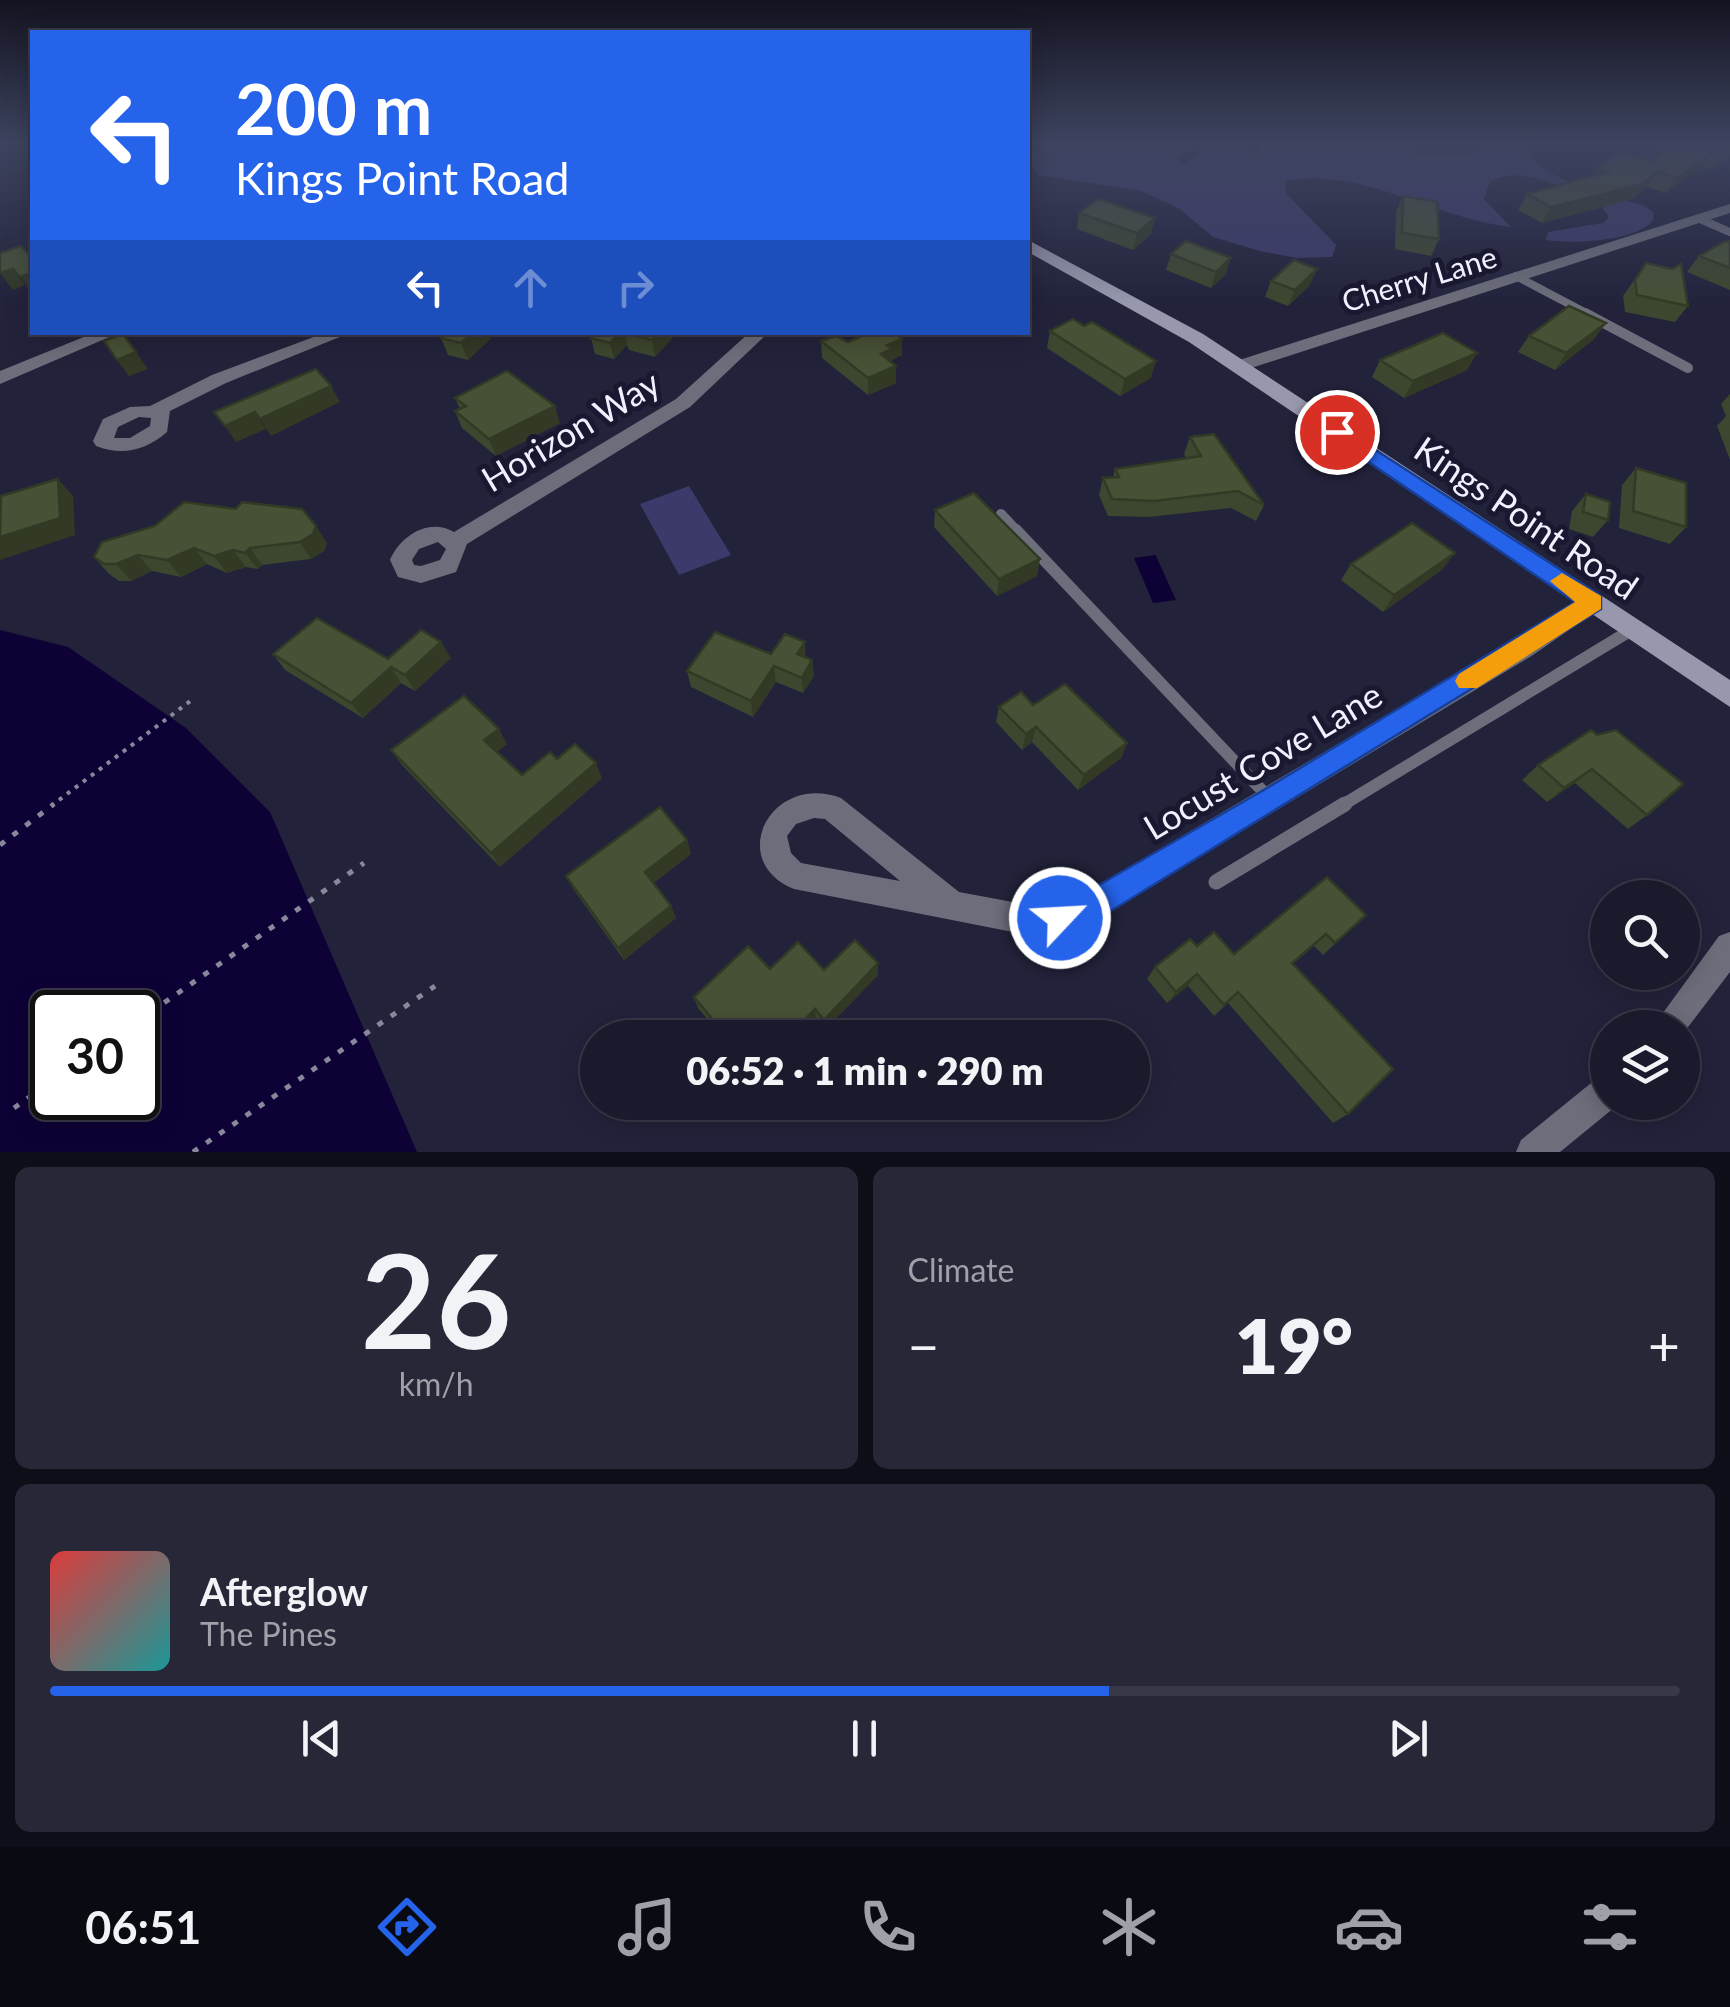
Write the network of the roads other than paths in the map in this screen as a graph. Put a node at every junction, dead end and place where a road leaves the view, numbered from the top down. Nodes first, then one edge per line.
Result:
1 (1730, 208) edge
2 (1700, 218) junction
3 (1730, 232) edge
4 (1030, 246) edge
5 (1516, 276) junction
6 (106, 335) edge
7 (336, 335) edge
8 (757, 335) edge
9 (1239, 366) junction
10 (1688, 368) dead end
11 (0, 378) edge
12 (154, 411) dead end
13 (1001, 514) edge
14 (456, 541) dead end
15 (1593, 602) junction
16 (1633, 629) junction
17 (1730, 695) edge
18 (1272, 800) junction
19 (1216, 882) dead end
20 (952, 904) junction
21 (1730, 946) edge
22 (1682, 1010) edge
23 (1590, 1106) edge
24 (1533, 1152) edge

1 - 2 street, Cherry Lane
2 - 3 lane
2 - 5 street, Cherry Lane
4 - 9 main road, Kings Point Road
5 - 9 street, Cherry Lane
5 - 10 lane
6 - 11 street
7 - 12 street
8 - 14 street, Horizon Way
9 - 15 main road, Kings Point Road
13 - 18 lane
15 - 16 main road, Kings Point Road
15 - 18 street, Locust Cove Lane
16 - 17 main road, Kings Point Road
16 - 19 lane
18 - 20 street, Locust Cove Lane
20 - 20 street, Locust Cove Lane
21 - 22 street
23 - 24 street

